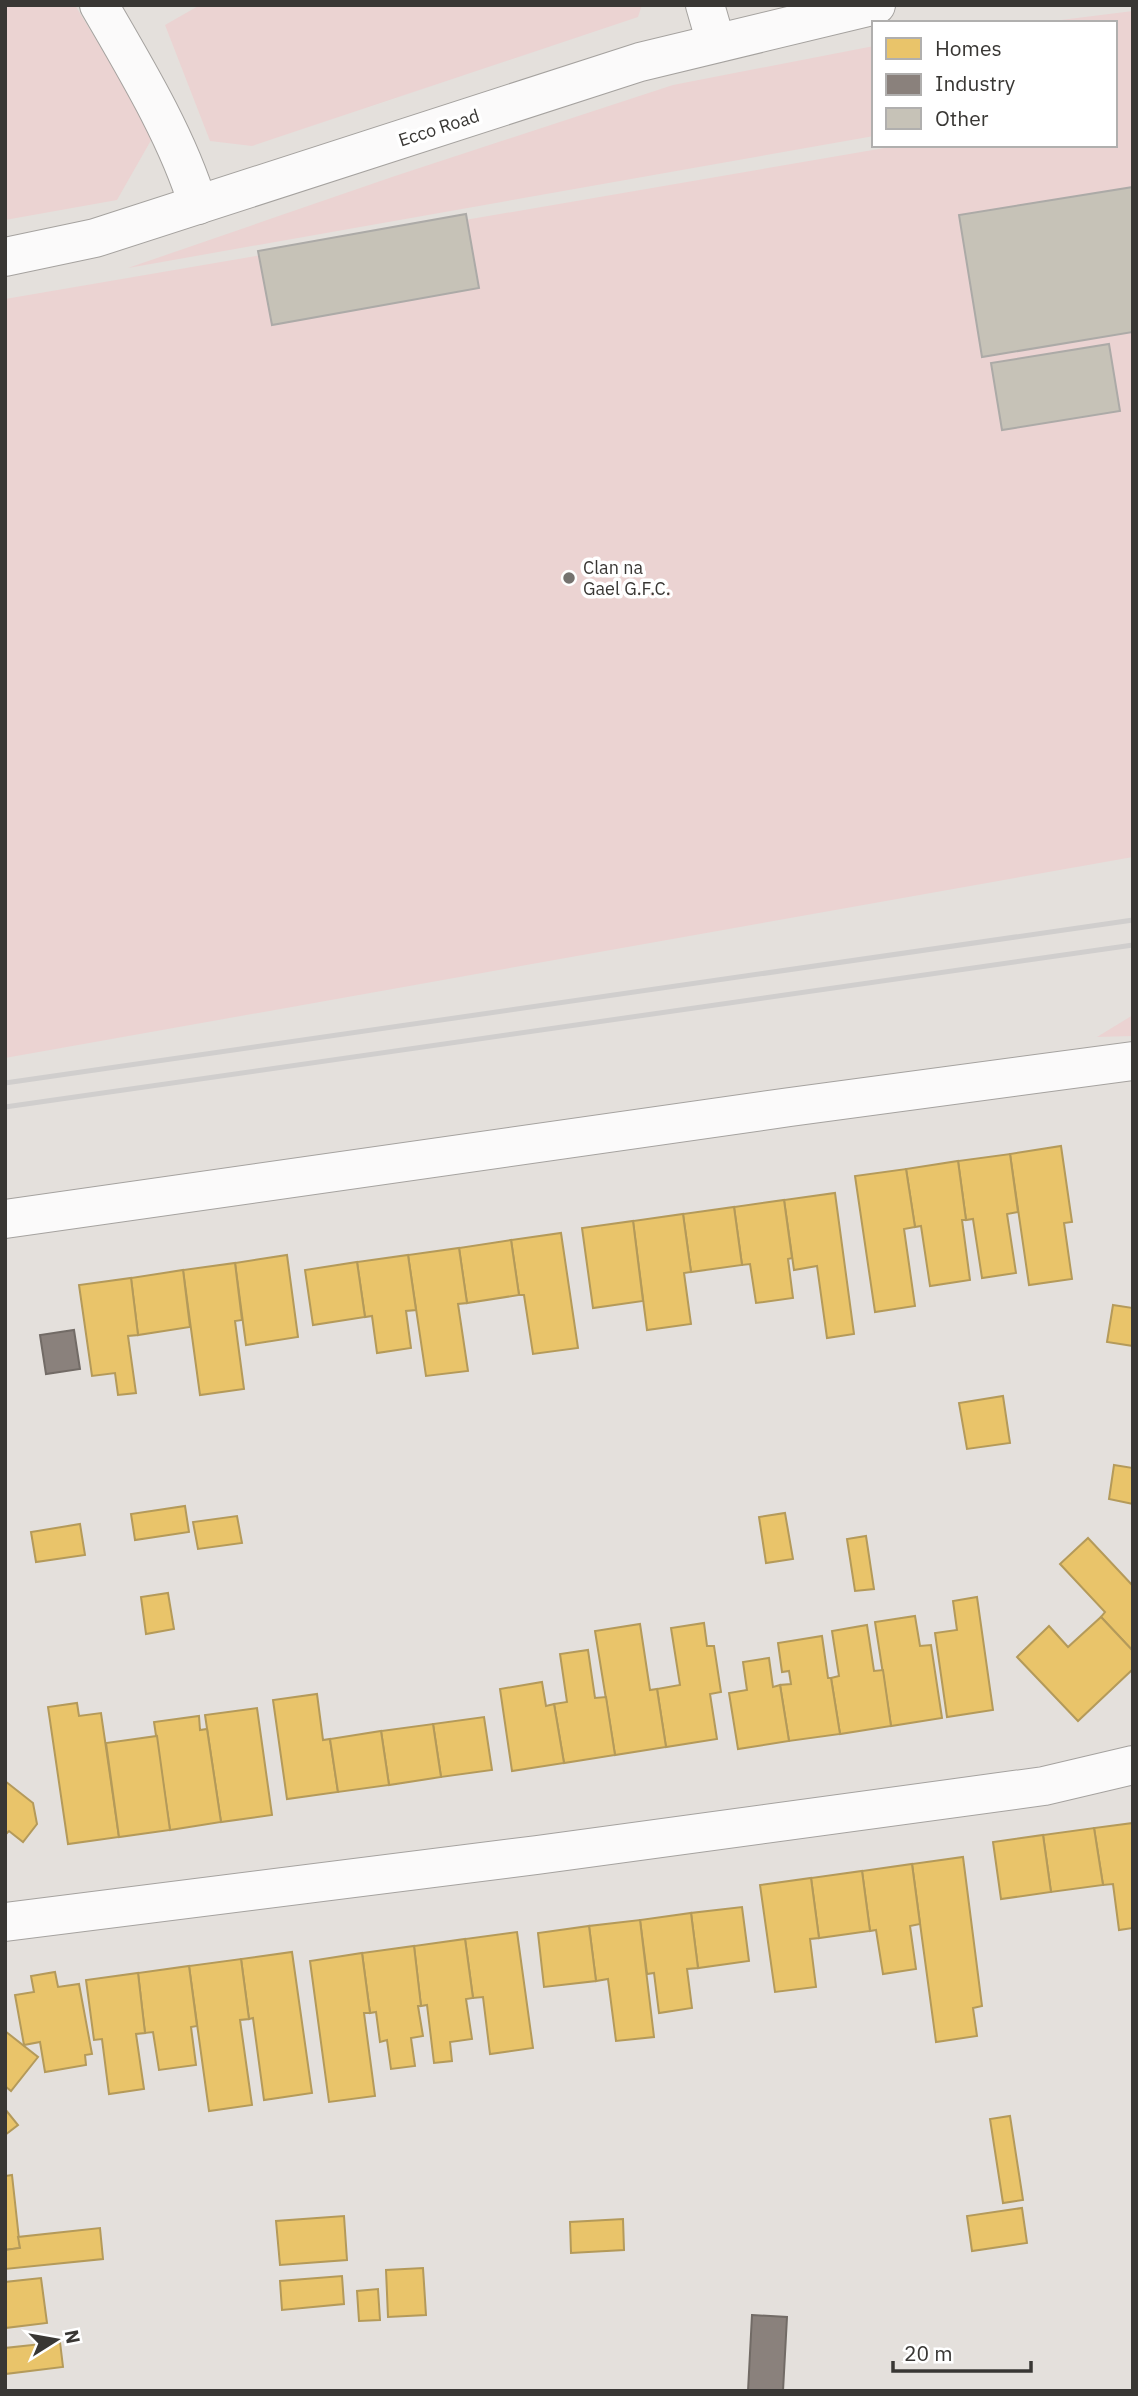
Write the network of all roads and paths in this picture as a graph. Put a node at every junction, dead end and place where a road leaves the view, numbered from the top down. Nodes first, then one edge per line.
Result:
1 (99, 5) edge
2 (705, 5) edge
3 (876, 5) edge
4 (716, 43) junction
5 (198, 205) junction
6 (5, 257) edge
7 (1133, 1061) edge
8 (5, 1219) edge
9 (1133, 1765) edge
10 (5, 1922) edge

1 - 5 street
2 - 4 street
3 - 4 street, Ecco Road
4 - 5 street, Ecco Road
5 - 6 street, Ecco Road
7 - 8 street
9 - 10 street

